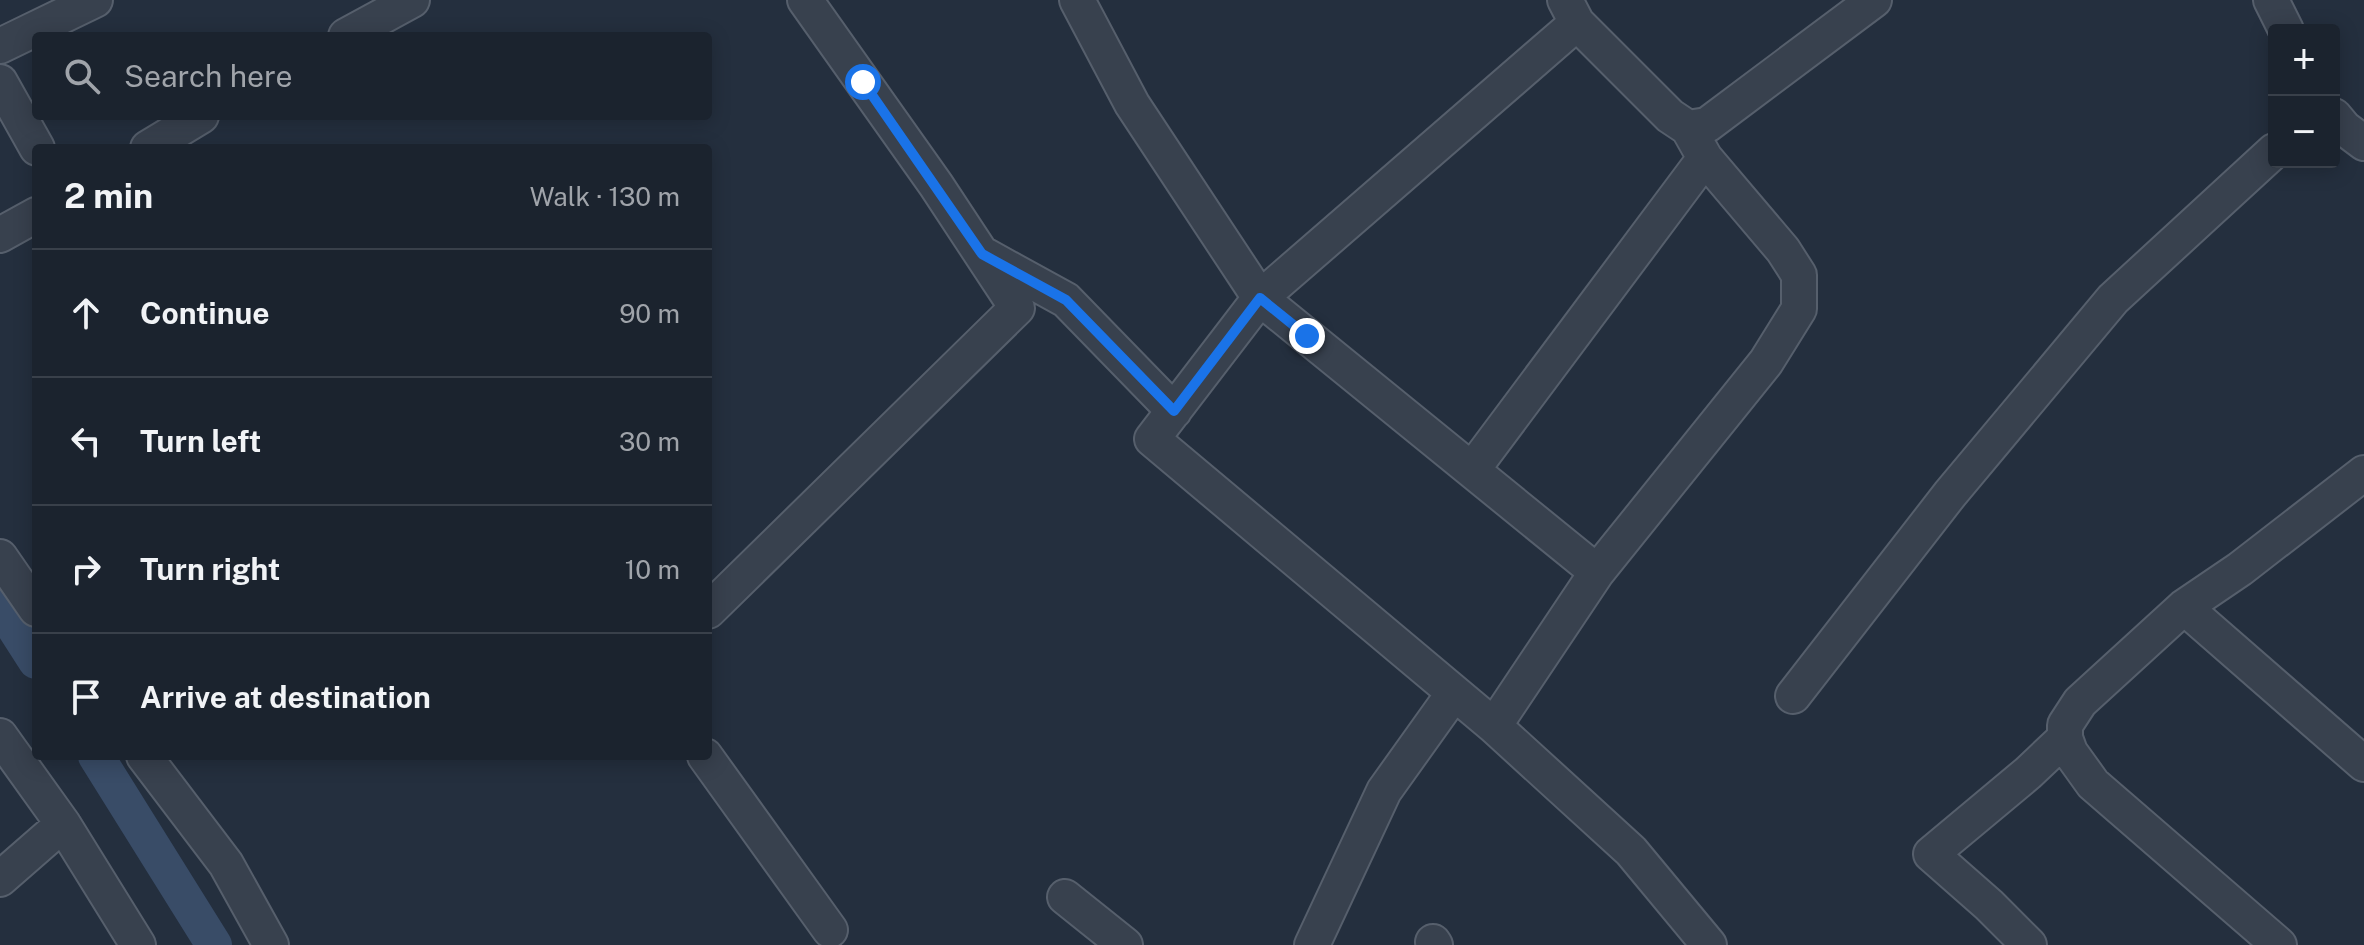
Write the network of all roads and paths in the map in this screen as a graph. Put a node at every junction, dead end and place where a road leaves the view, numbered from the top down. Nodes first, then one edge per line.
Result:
1 (95, 0) edge
2 (412, 0) edge
3 (1077, 0) edge
4 (1874, 0) edge
5 (2271, 0) edge
6 (810, 2) edge
7 (1571, 11) edge
8 (2283, 24) edge
9 (353, 32) edge
10 (0, 46) edge
11 (0, 82) edge
12 (194, 120) edge
13 (2340, 123) edge
14 (1688, 128) junction
15 (2364, 143) edge
16 (35, 144) edge
17 (155, 144) edge
18 (2268, 157) edge
19 (1705, 158) junction
20 (32, 217) edge
21 (0, 235) edge
22 (982, 254) junction
23 (1260, 298) junction
24 (1174, 411) junction
25 (1472, 470) junction
26 (2364, 473) edge
27 (0, 557) edge
28 (1597, 572) junction
29 (32, 603) edge
30 (712, 607) edge
31 (2184, 607) junction
32 (1454, 693) junction
33 (1793, 696) dead end
34 (1494, 726) junction
35 (0, 736) edge
36 (2065, 738) junction
37 (147, 760) edge
38 (708, 760) edge
39 (2364, 764) edge
40 (63, 824) junction
41 (0, 879) edge
42 (1065, 897) dead end
43 (830, 930) dead end
44 (138, 945) edge
45 (271, 945) edge
46 (1125, 945) edge
47 (1312, 945) edge
48 (1709, 945) edge
49 (2029, 945) edge
50 (2279, 945) edge

1 - 10 street
2 - 9 street
3 - 23 street
4 - 14 street
5 - 8 street
6 - 22 street
7 - 14 street
7 - 23 street
11 - 16 street
12 - 17 street
13 - 15 street
14 - 19 street
18 - 33 street
19 - 25 street
19 - 28 street
20 - 21 street
22 - 24 street
22 - 30 street
23 - 24 street
23 - 25 street
24 - 32 street
25 - 28 street
26 - 31 street
27 - 29 street
28 - 34 street
31 - 36 street
31 - 39 street
32 - 34 street
32 - 47 street
34 - 48 street
35 - 40 street
36 - 49 street
36 - 50 street
37 - 45 street
38 - 43 street
40 - 41 street
40 - 44 street
42 - 46 street

